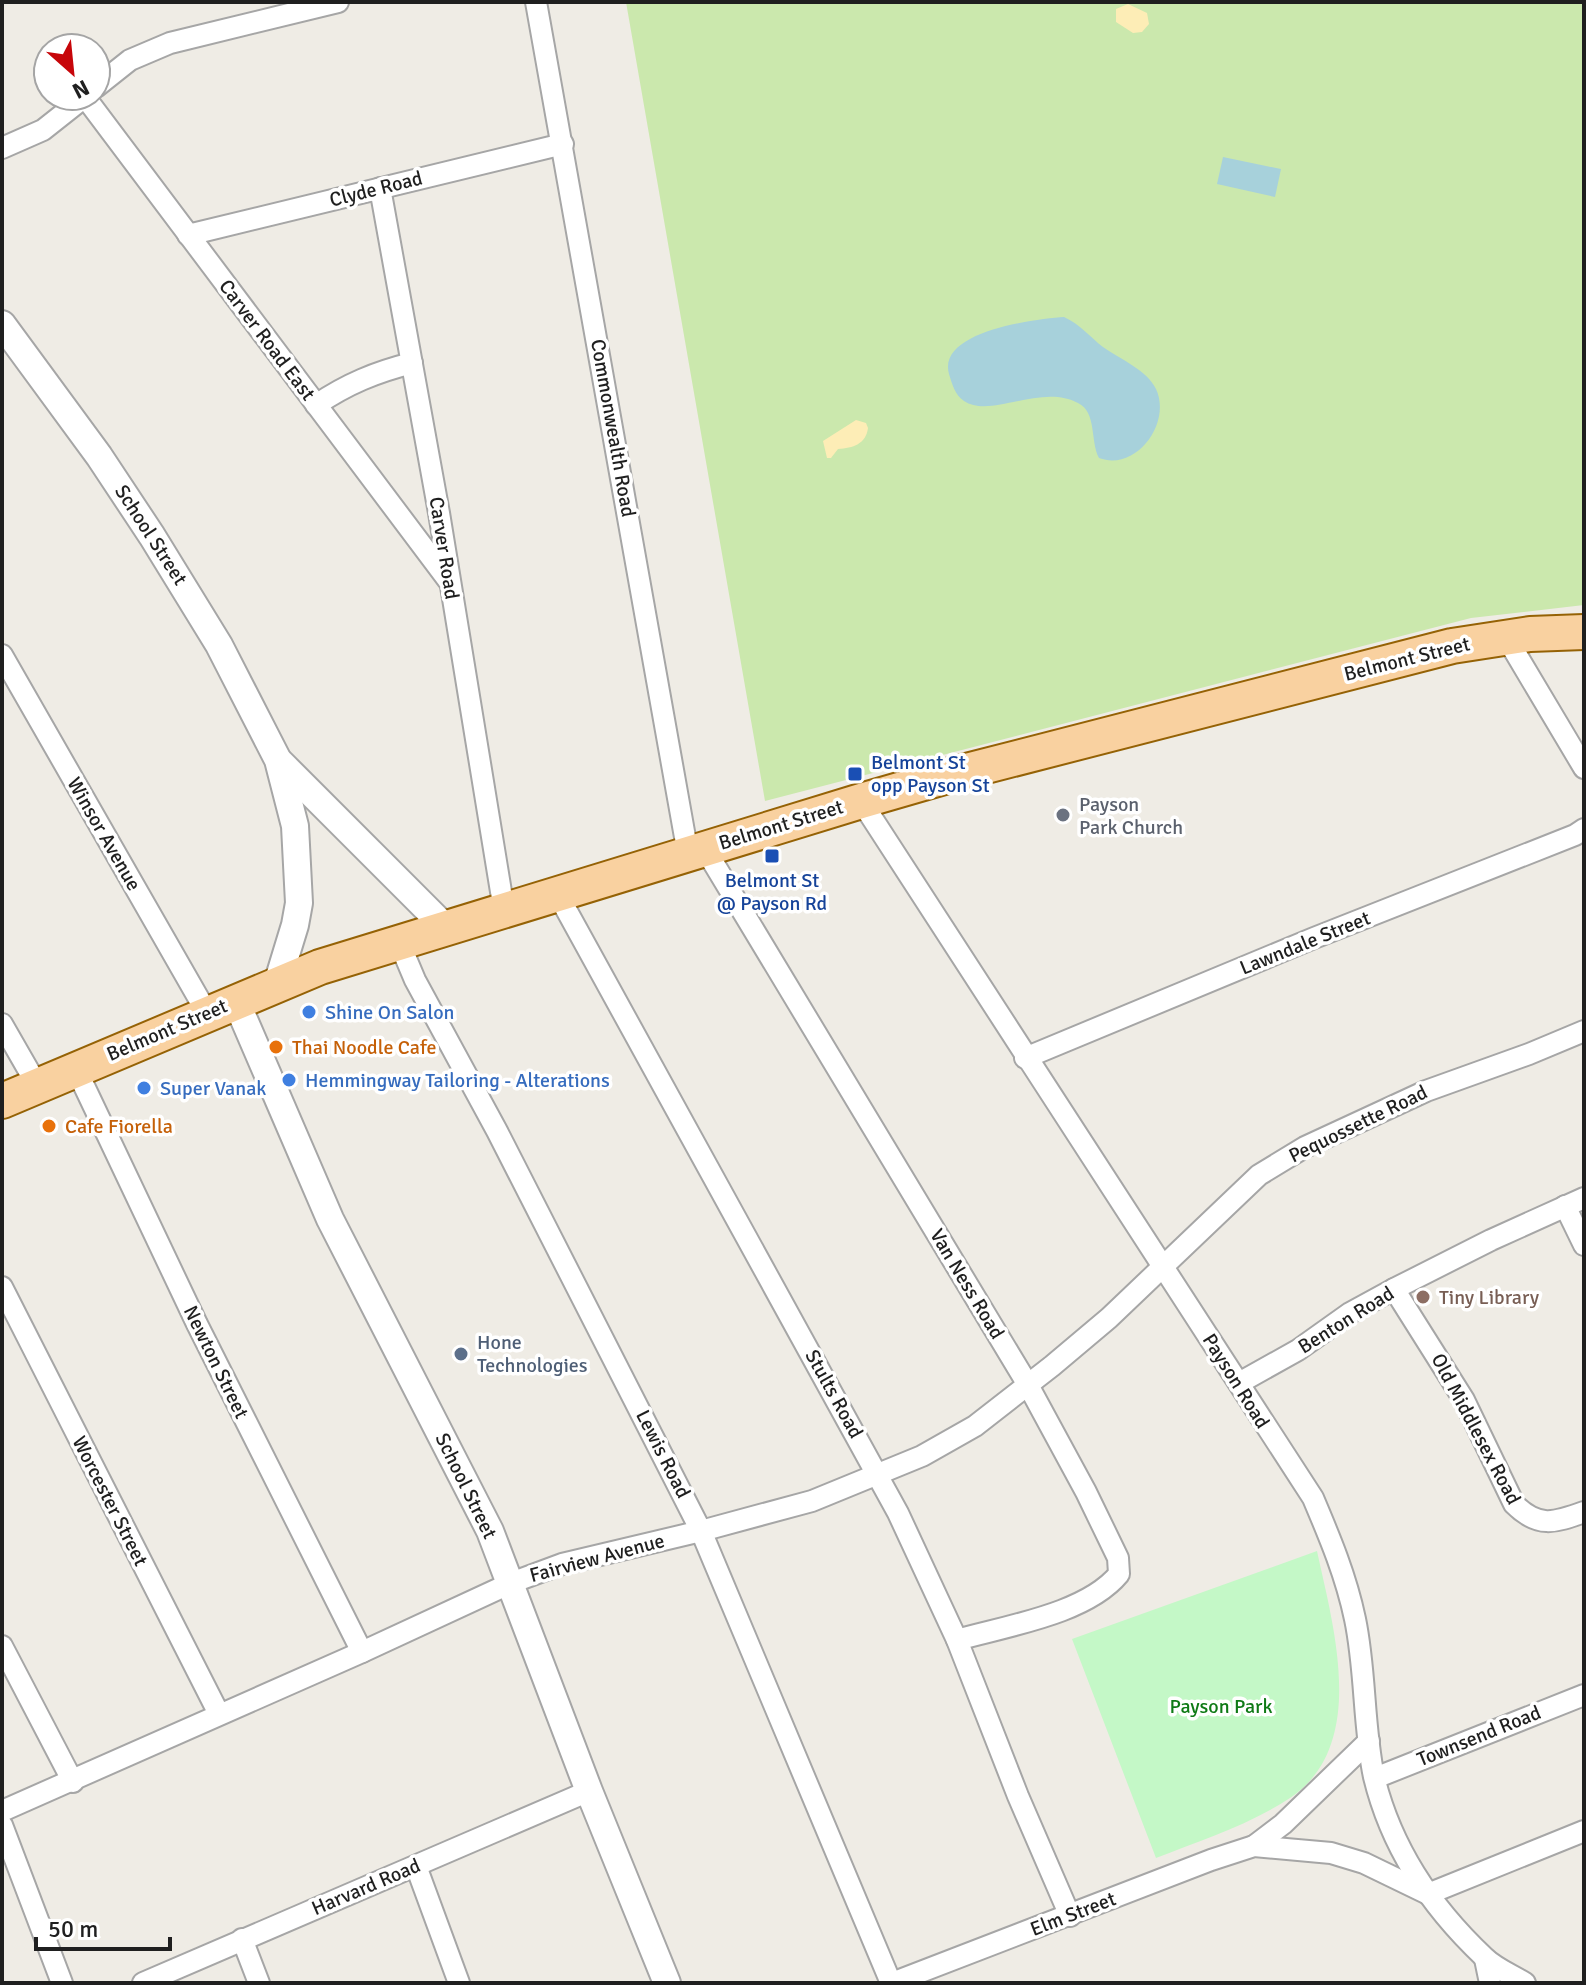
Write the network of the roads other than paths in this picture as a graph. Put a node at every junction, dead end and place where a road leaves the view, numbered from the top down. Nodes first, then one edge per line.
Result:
1 (338, 2) edge
2 (536, 2) edge
3 (112, 74) edge
4 (65, 112) edge
5 (102, 112) edge
6 (563, 144) junction
7 (2, 148) edge
8 (380, 188) junction
9 (188, 235) junction
10 (2, 324) edge
11 (412, 363) junction
12 (316, 405) junction
13 (450, 583) junction
14 (1584, 632) edge
15 (1506, 637) junction
16 (2, 655) edge
17 (278, 760) junction
18 (1584, 768) edge
19 (861, 801) junction
20 (1584, 829) edge
21 (696, 851) junction
22 (557, 893) junction
23 (504, 910) junction
24 (445, 927) junction
25 (399, 942) junction
26 (277, 984) junction
27 (221, 1007) junction
28 (2, 1024) edge
29 (1584, 1031) edge
30 (1025, 1058) junction
31 (76, 1069) junction
32 (37, 1085) junction
33 (2, 1101) edge
34 (1575, 1202) edge
35 (1584, 1245) edge
36 (1163, 1267) junction
37 (2, 1287) edge
38 (1394, 1289) junction
39 (1239, 1383) junction
40 (1028, 1385) junction
41 (878, 1473) junction
42 (1584, 1512) edge
43 (701, 1531) junction
44 (511, 1583) junction
45 (957, 1640) junction
46 (2, 1646) edge
47 (362, 1652) junction
48 (1584, 1695) edge
49 (219, 1714) junction
50 (1369, 1741) junction
51 (1375, 1778) junction
52 (73, 1782) junction
53 (589, 1791) junction
54 (2, 1811) edge
55 (2, 1825) edge
56 (1584, 1831) edge
57 (1254, 1846) junction
58 (416, 1866) junction
59 (1428, 1894) junction
60 (1070, 1916) junction
61 (242, 1939) junction
62 (1485, 1959) junction
63 (62, 1983) edge
64 (143, 1983) edge
65 (259, 1983) edge
66 (459, 1983) edge
67 (667, 1983) edge
68 (891, 1983) edge
69 (1490, 1983) edge
70 (1525, 1983) edge

1 - 3 street
2 - 6 street, Commonwealth Road
4 - 7 street
5 - 9 street, Carver Road East
6 - 8 street, Clyde Road
6 - 21 street, Commonwealth Road
8 - 9 street, Clyde Road
8 - 11 street, Carver Road
9 - 12 street, Carver Road East
10 - 17 street, School Street
11 - 12 street
11 - 13 street, Carver Road
12 - 13 street, Carver Road East
13 - 23 street, Carver Road
14 - 15 main road, Belmont Street
15 - 18 street
15 - 19 main road, Belmont Street
16 - 27 street, Winsor Avenue
17 - 24 street, School Street
17 - 26 street, School Street
19 - 21 main road, Belmont Street
19 - 30 street, Payson Road
20 - 30 street, Lawndale Street
21 - 22 main road, Belmont Street
21 - 40 street, Van Ness Road
22 - 23 main road, Belmont Street
22 - 41 street, Stults Road
23 - 24 main road, Belmont Street
24 - 25 main road, Belmont Street
25 - 26 main road, Belmont Street
25 - 43 street, Lewis Road
26 - 27 main road, Belmont Street
27 - 31 main road, Belmont Street
27 - 44 street, School Street
28 - 32 street
29 - 36 street, Pequossette Road
30 - 36 street, Payson Road
31 - 32 main road, Belmont Street
31 - 47 street, Newton Street
32 - 33 main road, Belmont Street
34 - 35 street
34 - 38 street, Benton Road
36 - 39 street, Payson Road
36 - 40 street, Fairview Avenue
37 - 49 street, Worcester Street
38 - 39 street, Benton Road
38 - 42 street, Old Middlesex Road
39 - 50 street, Payson Road
40 - 41 street, Fairview Avenue
40 - 45 street, Van Ness Road
41 - 43 street, Fairview Avenue
41 - 45 street, Stults Road
43 - 44 street, Fairview Avenue
43 - 68 street, Lewis Road
44 - 47 street, Fairview Avenue
44 - 53 street, School Street
45 - 60 street, Stults Road
46 - 52 street
47 - 49 street, Fairview Avenue
48 - 51 street, Townsend Road
49 - 52 street, Fairview Avenue
50 - 51 street, Payson Road
50 - 57 street, Elm Street
51 - 59 street, Payson Road
52 - 54 street, Fairview Avenue
53 - 58 street, Harvard Road
53 - 67 street, School Street
55 - 63 street
56 - 59 street
57 - 59 street, Elm Street
57 - 60 street, Elm Street
58 - 61 street, Harvard Road
58 - 66 street
59 - 62 street, Payson Road
60 - 68 street, Elm Street
61 - 64 street, Harvard Road
61 - 65 street
62 - 69 street
62 - 70 street, Payson Road

